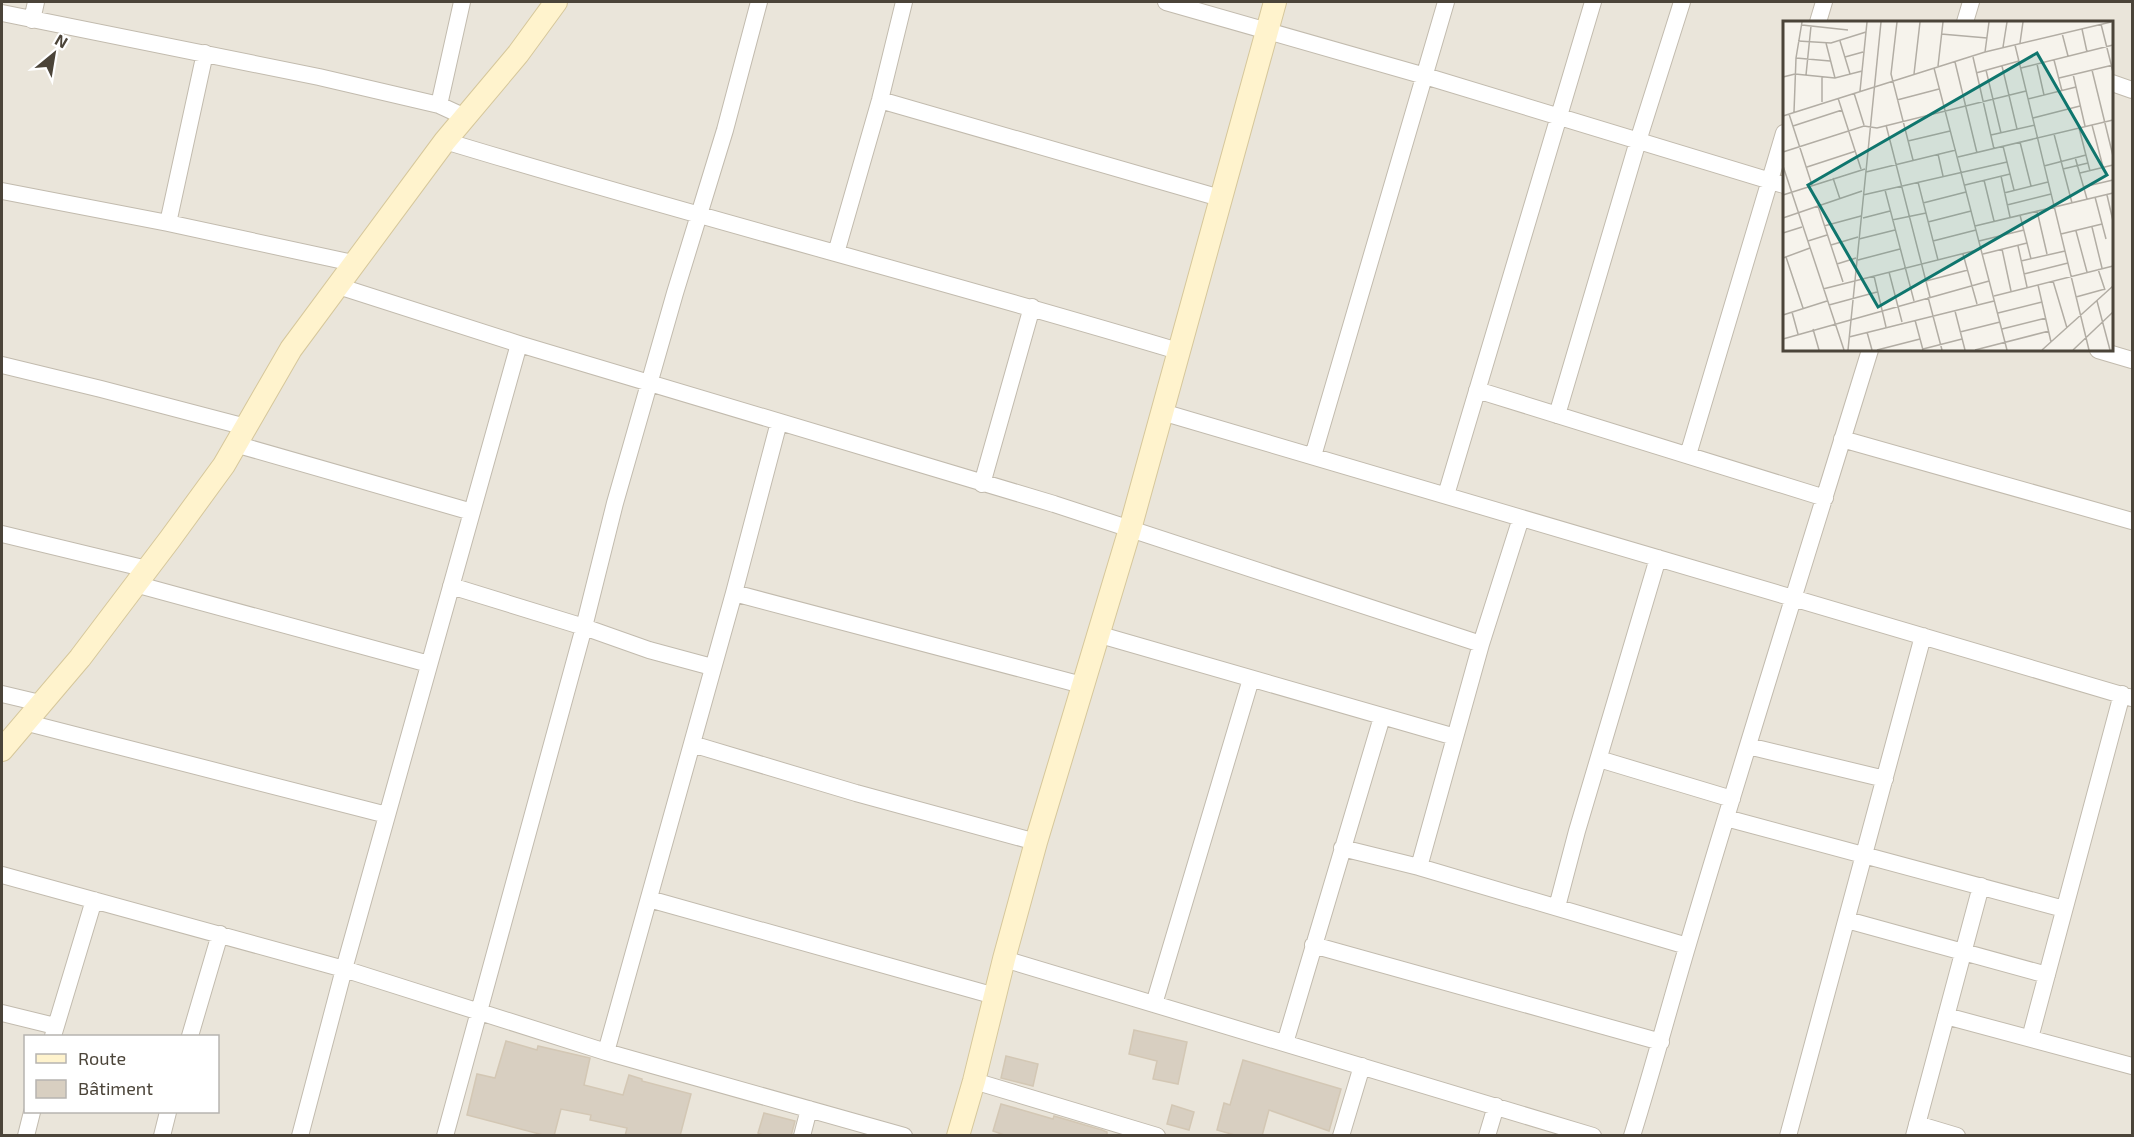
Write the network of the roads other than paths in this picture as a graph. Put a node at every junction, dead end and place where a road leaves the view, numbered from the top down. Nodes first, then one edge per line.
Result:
1 (36, 2) edge
2 (462, 2) edge
3 (556, 2) edge
4 (759, 2) edge
5 (904, 2) edge
6 (1166, 2) edge
7 (1275, 2) edge
8 (1446, 2) edge
9 (1593, 2) edge
10 (1682, 2) edge
11 (1824, 2) edge
12 (1971, 2) edge
13 (2, 13) edge
14 (33, 20) junction
15 (1818, 21) edge
16 (1965, 21) edge
17 (1267, 30) junction
18 (205, 53) junction
19 (1425, 76) junction
20 (2113, 83) edge
21 (2133, 90) edge
22 (880, 100) junction
23 (439, 105) junction
24 (1558, 116) junction
25 (465, 117) junction
26 (445, 141) junction
27 (1638, 141) junction
28 (1783, 146) edge
29 (1777, 183) edge
30 (2, 191) edge
31 (1220, 198) junction
32 (699, 215) junction
33 (168, 223) junction
34 (836, 253) junction
35 (353, 263) junction
36 (338, 286) junction
37 (1032, 307) junction
38 (519, 344) junction
39 (1178, 351) junction
40 (1870, 351) edge
41 (2102, 351) edge
42 (2133, 360) edge
43 (2, 366) edge
44 (650, 383) junction
45 (1477, 390) junction
46 (1162, 412) junction
47 (1557, 415) junction
48 (779, 422) junction
49 (241, 436) junction
50 (1842, 439) junction
51 (1688, 455) junction
52 (1312, 456) junction
53 (982, 484) junction
54 (1446, 495) junction
55 (1825, 498) junction
56 (472, 512) junction
57 (1521, 518) junction
58 (2133, 521) edge
59 (1130, 529) junction
60 (2, 534) edge
61 (1658, 558) junction
62 (141, 576) junction
63 (451, 586) junction
64 (734, 593) junction
65 (1792, 597) junction
66 (584, 627) junction
67 (1097, 634) junction
68 (1923, 636) junction
69 (1481, 644) junction
70 (429, 664) junction
71 (712, 667) junction
72 (1251, 680) junction
73 (1082, 685) junction
74 (2, 694) edge
75 (2127, 696) edge
76 (40, 703) junction
77 (1382, 717) junction
78 (24, 722) junction
79 (1455, 737) junction
80 (692, 744) junction
81 (1748, 746) junction
82 (2, 750) edge
83 (1599, 759) junction
84 (1885, 780) junction
85 (1732, 799) junction
86 (387, 815) junction
87 (1726, 818) junction
88 (1036, 842) junction
89 (1342, 848) junction
90 (1864, 855) junction
91 (1419, 867) junction
92 (2, 875) edge
93 (1981, 886) junction
94 (649, 899) junction
95 (94, 900) junction
96 (1557, 907) junction
97 (2064, 909) junction
98 (1847, 920) junction
99 (220, 934) junction
100 (1313, 945) junction
101 (1687, 946) junction
102 (1963, 952) junction
103 (1004, 959) junction
104 (344, 969) junction
105 (2047, 975) junction
106 (995, 996) junction
107 (1154, 1004) junction
108 (477, 1012) junction
109 (2, 1013) edge
110 (1946, 1016) junction
111 (54, 1031) edge
112 (190, 1035) edge
113 (2030, 1038) junction
114 (1661, 1042) junction
115 (1285, 1043) junction
116 (606, 1052) junction
117 (2132, 1065) edge
118 (1362, 1066) junction
119 (974, 1081) junction
120 (1496, 1106) junction
121 (809, 1109) junction
122 (32, 1113) edge
123 (168, 1113) edge
124 (1915, 1130) edge
125 (26, 1136) edge
126 (162, 1136) edge
127 (300, 1136) edge
128 (445, 1136) edge
129 (802, 1136) edge
130 (904, 1136) edge
131 (958, 1136) edge
132 (1157, 1136) edge
133 (1341, 1136) edge
134 (1487, 1136) edge
135 (1593, 1136) edge
136 (1632, 1136) edge
137 (1788, 1136) edge
138 (1957, 1136) edge

1 - 14 street
2 - 23 street
3 - 25 street
4 - 32 street
5 - 22 street
6 - 17 street
7 - 17 street
8 - 19 street
9 - 24 street
10 - 27 street
11 - 15 street
12 - 16 street
13 - 14 street
14 - 18 street
17 - 19 street
17 - 31 street
18 - 23 street
18 - 33 street
19 - 24 street
19 - 52 street
20 - 21 street
22 - 31 street
22 - 34 street
23 - 25 street
24 - 27 street
24 - 45 street
25 - 26 street
26 - 32 street
26 - 35 street
27 - 29 street
27 - 47 street
28 - 29 street
29 - 51 street
30 - 33 street
31 - 39 street
32 - 34 street
32 - 44 street
33 - 35 street
34 - 37 street
35 - 36 street
36 - 38 street
36 - 49 street
37 - 39 street
37 - 53 street
38 - 44 street
38 - 56 street
39 - 46 street
40 - 50 street
41 - 42 street
43 - 49 street
44 - 48 street
44 - 66 street
45 - 47 street
45 - 54 street
46 - 52 street
46 - 59 street
47 - 51 street
48 - 53 street
48 - 64 street
49 - 56 street
49 - 62 street
50 - 55 street
50 - 58 street
51 - 55 street
52 - 54 street
53 - 59 street
54 - 57 street
55 - 65 street
56 - 63 street
57 - 61 street
57 - 69 street
59 - 67 street
59 - 69 street
60 - 62 street
61 - 65 street
61 - 83 street
62 - 70 street
62 - 76 street
63 - 66 street
63 - 70 street
64 - 71 street
64 - 73 street
65 - 68 street
65 - 81 street
66 - 71 street
66 - 108 street
67 - 72 street
67 - 73 street
68 - 75 street
68 - 84 street
69 - 79 street
70 - 86 street
71 - 80 street
72 - 77 street
72 - 107 street
73 - 88 street
74 - 76 street
75 - 97 street
76 - 78 street
77 - 79 street
77 - 89 street
78 - 82 street
78 - 86 street
79 - 91 street
80 - 88 street
80 - 94 street
81 - 84 street
81 - 85 street
83 - 85 street
83 - 96 street
84 - 90 street
85 - 87 street
86 - 104 street
87 - 90 street
87 - 101 street
88 - 103 street
89 - 91 street
89 - 100 street
90 - 93 street
90 - 98 street
91 - 96 street
92 - 95 street
93 - 97 street
93 - 102 street
94 - 106 street
94 - 116 street
95 - 99 street
95 - 111 street
96 - 101 street
97 - 105 street
98 - 102 street
98 - 137 street
99 - 104 street
99 - 112 street
100 - 114 street
100 - 115 street
101 - 114 street
102 - 105 street
102 - 110 street
103 - 106 street
103 - 107 street
104 - 108 street
104 - 127 street
105 - 113 street
106 - 119 street
107 - 115 street
108 - 116 street
108 - 128 street
109 - 111 street
110 - 113 street
110 - 124 street
113 - 117 street
114 - 136 street
115 - 118 street
116 - 121 street
118 - 120 street
118 - 133 street
119 - 131 street
119 - 132 street
120 - 134 street
120 - 135 street
121 - 129 street
121 - 130 street
122 - 125 street
123 - 126 street
124 - 138 street

